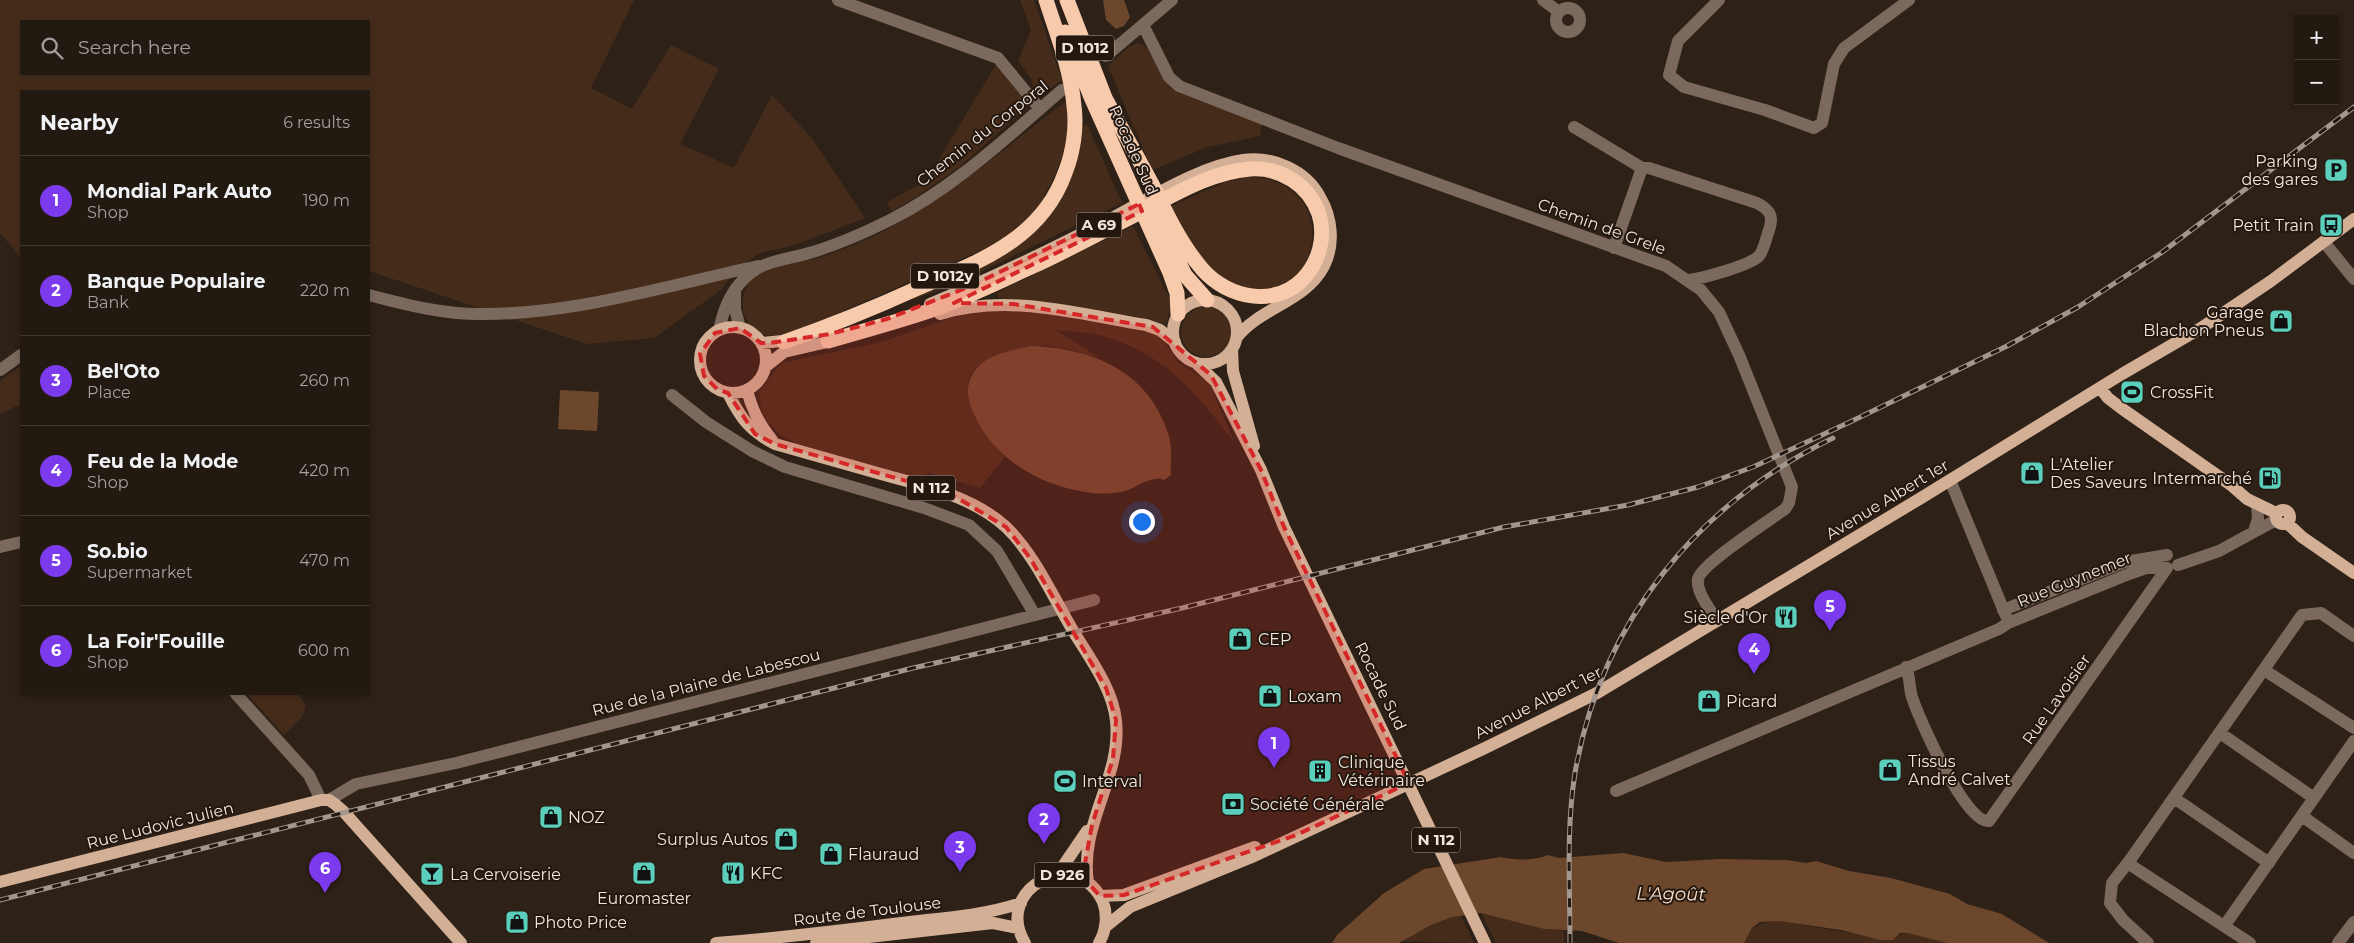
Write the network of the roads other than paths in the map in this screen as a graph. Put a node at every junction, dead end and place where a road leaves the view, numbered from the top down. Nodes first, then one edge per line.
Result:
1 (838, 0) edge
2 (1046, 0) edge
3 (1053, 0) edge
4 (1067, 0) edge
5 (1172, 0) edge
6 (1544, 0) edge
7 (1719, 0) edge
8 (1909, 0) edge
9 (1560, 12) dead end
10 (1143, 25) junction
11 (1106, 56) dead end
12 (1062, 90) dead end
13 (1040, 109) junction
14 (1574, 127) dead end
15 (1642, 168) junction
16 (1136, 174) junction
17 (2354, 219) edge
18 (1163, 229) junction
19 (2324, 242) junction
20 (1614, 248) junction
21 (765, 264) junction
22 (2354, 279) edge
23 (1689, 280) junction
24 (735, 290) junction
25 (370, 295) edge
26 (1207, 300) junction
27 (1178, 314) junction
28 (740, 328) junction
29 (720, 330) junction
30 (1237, 337) junction
31 (828, 341) junction
32 (784, 342) junction
33 (1175, 342) junction
34 (761, 343) junction
35 (1232, 349) junction
36 (20, 356) edge
37 (1196, 363) junction
38 (765, 367) junction
39 (0, 370) edge
40 (2100, 388) junction
41 (747, 390) junction
42 (728, 393) junction
43 (672, 395) dead end
44 (775, 444) junction
45 (1261, 470) junction
46 (1950, 480) junction
47 (2257, 505) junction
48 (2280, 519) junction
49 (2254, 531) junction
50 (20, 542) edge
51 (0, 547) edge
52 (2173, 566) junction
53 (2354, 572) edge
54 (1094, 600) dead end
55 (2003, 610) junction
56 (1035, 615) junction
57 (1717, 621) junction
58 (2008, 623) junction
59 (2354, 636) edge
60 (1906, 667) junction
61 (2264, 670) junction
62 (237, 695) edge
63 (2354, 728) edge
64 (2220, 733) junction
65 (2354, 741) edge
66 (1616, 791) dead end
67 (2174, 798) junction
68 (2314, 798) junction
69 (325, 800) junction
70 (2302, 816) junction
71 (1092, 825) junction
72 (1296, 835) junction
73 (2354, 853) edge
74 (2130, 860) junction
75 (2269, 863) junction
76 (1057, 875) junction
77 (0, 882) edge
78 (1088, 883) junction
79 (1100, 896) junction
80 (1021, 903) junction
81 (2354, 922) edge
82 (2225, 925) junction
83 (1105, 927) junction
84 (1018, 928) junction
85 (2248, 942) edge
86 (461, 943) edge
87 (716, 943) edge
88 (816, 943) edge
89 (1025, 943) edge
90 (1099, 943) edge
91 (1485, 943) edge
92 (2148, 943) edge
93 (2338, 943) edge

1 - 13 street
2 - 32 highway, D 1012y
3 - 16 highway, Rocade Sud / D 1012
4 - 16 highway, Rocade Sud / D 1012
5 - 10 street
6 - 9 street
7 - 8 street
10 - 11 street
10 - 20 street, Chemin de Grele
12 - 13 street, Chemin du Corporal
13 - 21 street, Chemin du Corporal
14 - 15 street
15 - 20 street
15 - 23 street
16 - 18 highway, Rocade Sud / D 1012
17 - 19 main road, Avenue Albert 1er
18 - 26 highway, Rocade Sud / D 1012
18 - 27 highway, Rocade Sud / D 1012
18 - 31 highway, A 69
19 - 22 street
19 - 40 main road, Avenue Albert 1er
20 - 23 street, Chemin de Grele
21 - 24 street, Chemin du Corporal
21 - 25 street
23 - 57 street, Chemin de Grele
24 - 28 street
24 - 29 street, Chemin du Corporal
26 - 27 main road
26 - 30 main road
27 - 33 main road
28 - 29 main road
28 - 34 main road
29 - 42 main road
30 - 32 main road, A 69
30 - 35 main road
31 - 33 main road
31 - 38 main road
32 - 34 main road
33 - 37 main road
34 - 38 main road
35 - 37 main road
35 - 45 main road, Rocade Sud
36 - 39 street
37 - 45 main road, Rocade Sud
38 - 41 main road
40 - 46 main road, Avenue Albert 1er
40 - 47 main road
41 - 42 main road
41 - 44 main road
42 - 44 main road, N 112
43 - 56 street
44 - 71 main road, N 112
45 - 91 main road, Rocade Sud / N 112
46 - 55 street, Rue Guynemer
46 - 57 main road, Avenue Albert 1er
47 - 48 main road
47 - 49 street
48 - 49 street
48 - 53 main road
49 - 52 street
50 - 51 street
52 - 55 street, Rue Guynemer
52 - 58 street, Rue Guynemer
52 - 60 street, Rue Lavoisier
54 - 56 street, Rue de la Plaine de Labescou
55 - 58 street, Rue Guynemer
56 - 69 street, Rue de la Plaine de Labescou
57 - 72 main road, Avenue Albert 1er
58 - 60 street
59 - 61 street
60 - 66 street
61 - 63 street
61 - 64 street
62 - 69 street
64 - 67 street
64 - 68 street
65 - 68 street
67 - 74 street
67 - 75 street
68 - 70 street
69 - 77 main road, Rue Ludovic Julien
69 - 86 main road
70 - 73 street
70 - 75 street
71 - 76 main road, N 112
71 - 78 main road, N 112
72 - 79 main road
72 - 83 main road
74 - 82 street
74 - 92 street
75 - 82 street
76 - 78 main road, D 926
76 - 80 main road, D 926
78 - 79 main road, D 926
79 - 83 main road, D 926
80 - 84 main road, D 926
80 - 87 main road, Route de Toulouse / D 926
81 - 93 street
82 - 85 street
83 - 90 main road, D 926
84 - 88 main road
84 - 89 main road

